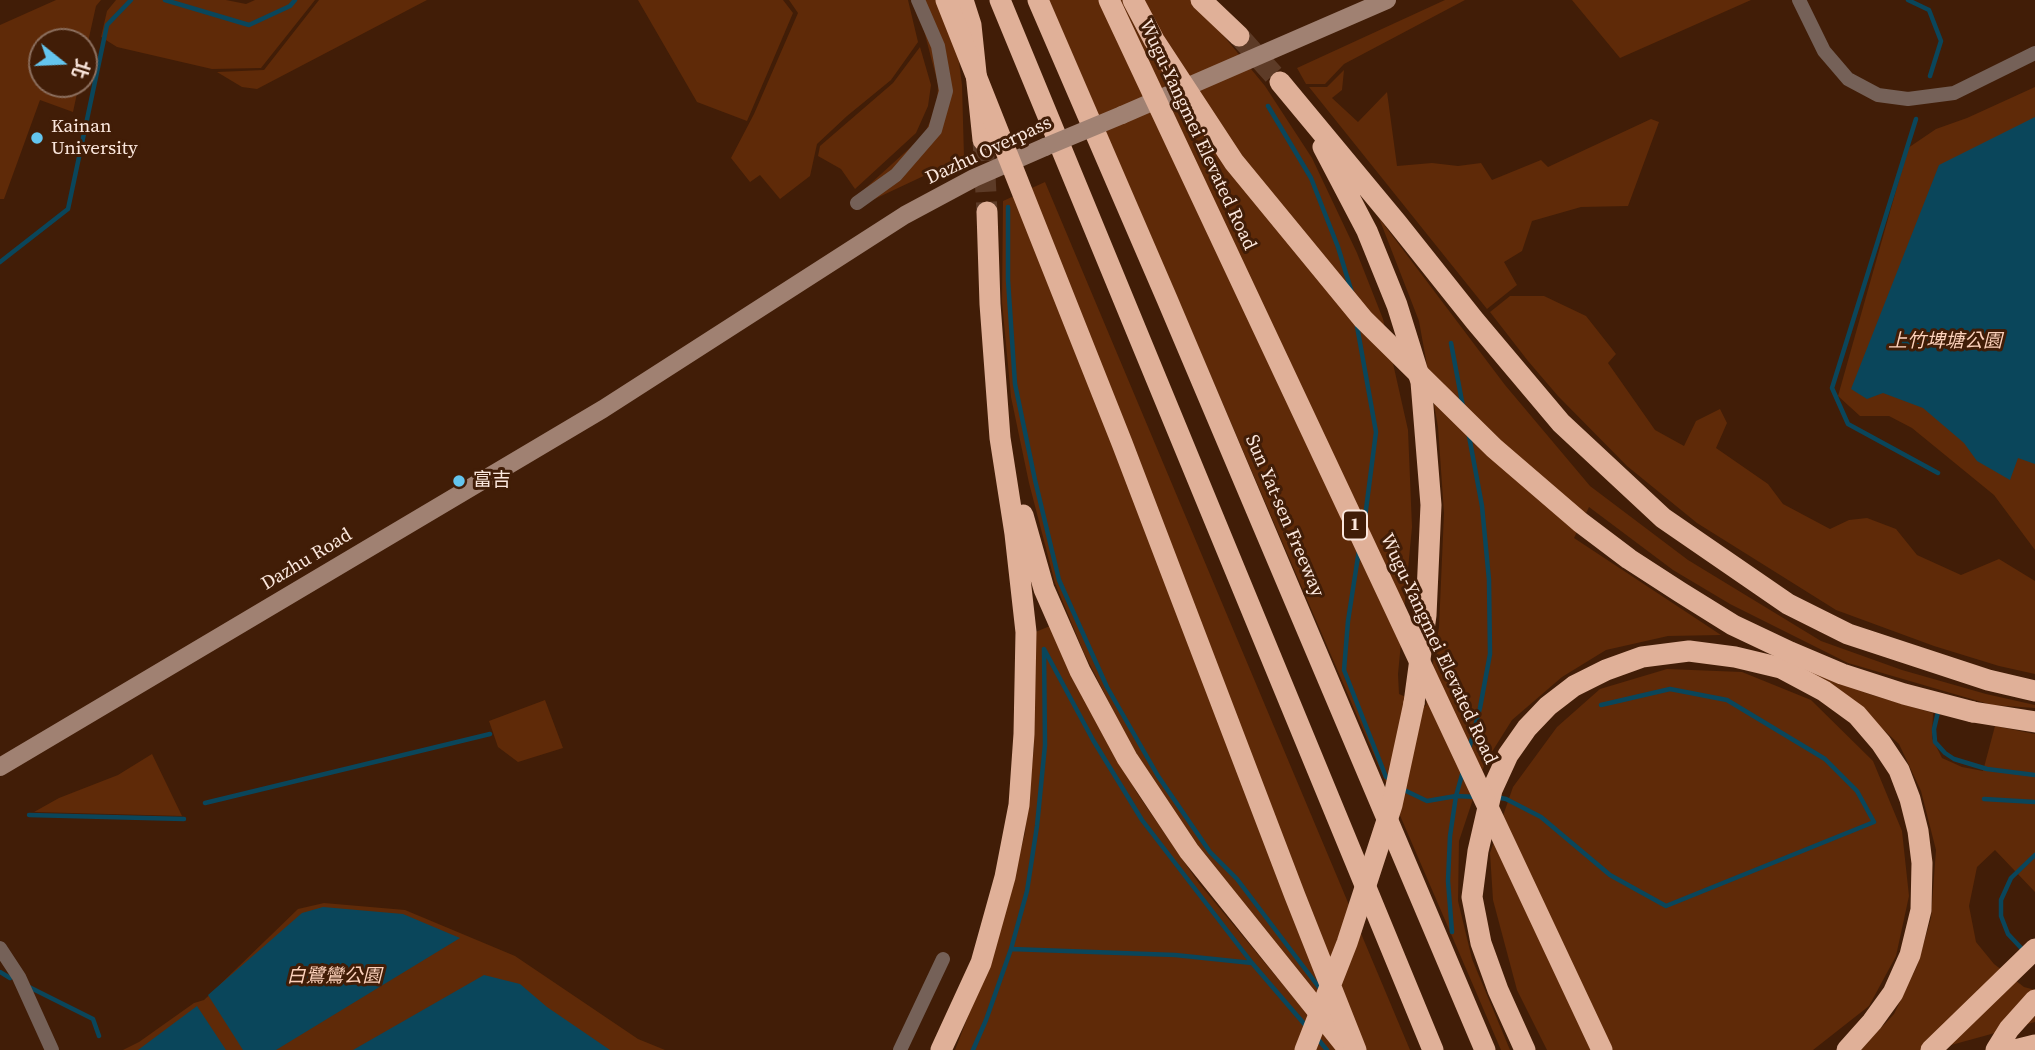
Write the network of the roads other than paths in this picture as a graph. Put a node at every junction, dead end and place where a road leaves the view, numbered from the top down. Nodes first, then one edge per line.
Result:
1 (918, 0) edge
2 (946, 0) edge
3 (963, 0) edge
4 (1000, 0) edge
5 (1038, 0) edge
6 (1109, 0) edge
7 (1133, 0) edge
8 (1201, 0) edge
9 (1387, 0) edge
10 (1799, 0) edge
11 (1239, 36) tunnel mouth
12 (2035, 53) edge
13 (1280, 82) tunnel mouth
14 (1303, 107) junction
15 (983, 140) tunnel mouth
16 (857, 203) dead end
17 (987, 212) tunnel mouth
18 (635, 389) joint
19 (997, 393) junction
20 (2035, 691) edge
21 (2035, 722) edge
22 (0, 767) edge
23 (0, 948) edge
24 (2035, 949) edge
25 (943, 958) dead end
26 (2035, 1000) edge
27 (2035, 1045) edge
28 (52, 1050) edge
29 (900, 1050) edge
30 (941, 1050) edge
31 (1305, 1050) edge
32 (1349, 1050) edge
33 (1356, 1050) edge
34 (1433, 1050) edge
35 (1485, 1050) edge
36 (1525, 1050) edge
37 (1602, 1050) edge
38 (1847, 1050) edge
39 (1931, 1050) edge
40 (1996, 1050) edge
41 (2015, 1050) edge

1 - 16 street
2 - 33 highway, bridge
3 - 15 highway
4 - 34 highway
5 - 35 highway, Sun Yat-sen Freeway
6 - 37 highway, Wugu-Yangmei Elevated Road / 1, bridge
7 - 21 highway, bridge
8 - 11 highway
9 - 18 main road, Dazhu Overpass, bridge
10 - 12 street
13 - 14 highway
14 - 20 highway
14 - 31 highway, bridge
17 - 19 highway
18 - 22 main road, Dazhu Road
19 - 30 highway
19 - 32 highway
23 - 28 street
24 - 39 highway
25 - 29 street
26 - 40 highway
27 - 41 highway
36 - 38 highway

